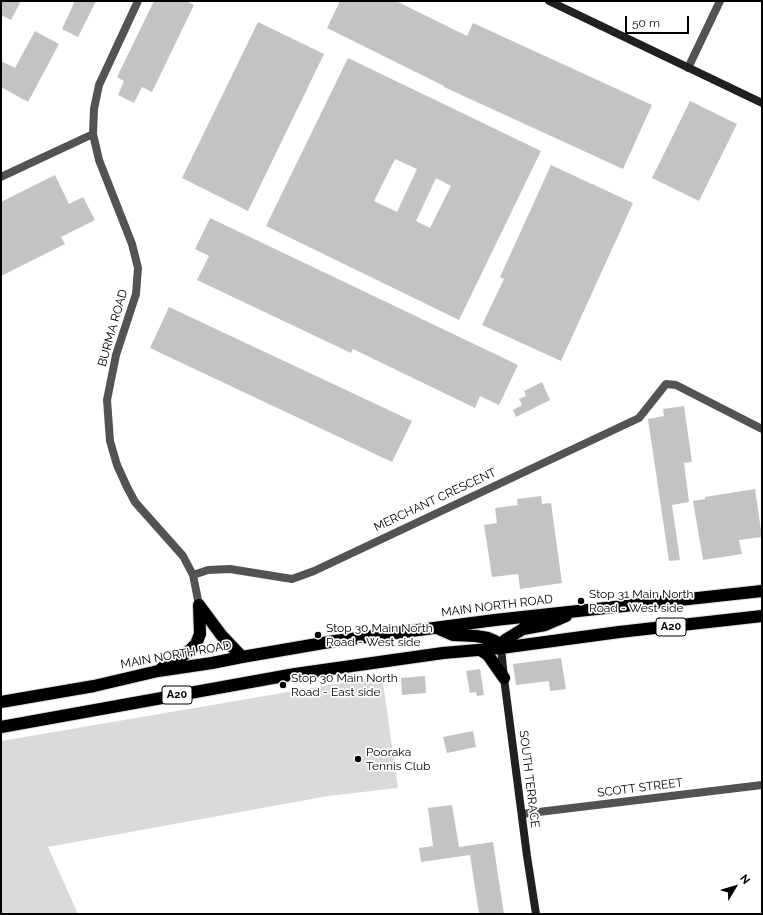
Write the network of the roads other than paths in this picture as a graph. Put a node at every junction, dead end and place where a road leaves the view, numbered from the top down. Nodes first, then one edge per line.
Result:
1 (549, 1) edge
2 (720, 1) edge
3 (136, 2) edge
4 (688, 68) junction
5 (762, 103) edge
6 (92, 134) junction
7 (1, 177) edge
8 (762, 429) edge
9 (193, 576) junction
10 (762, 583) edge
11 (757, 591) edge
12 (199, 605) junction
13 (581, 610) junction
14 (760, 615) edge
15 (436, 628) junction
16 (501, 648) junction
17 (480, 650) junction
18 (242, 657) junction
19 (158, 671) junction
20 (504, 678) junction
21 (1, 702) edge
22 (1, 727) edge
23 (762, 785) edge
24 (522, 814) junction
25 (536, 914) edge

1 - 4 street
2 - 4 street
3 - 6 street, BURMA ROAD
4 - 5 street
6 - 7 street
6 - 9 street, BURMA ROAD
8 - 9 street, MERCHANT CRESCENT
9 - 12 street, BURMA ROAD
10 - 11 highway
11 - 13 highway, MAIN NORTH ROAD / A20
12 - 18 highway
12 - 19 highway
13 - 15 highway, MAIN NORTH ROAD / A20
13 - 16 highway
14 - 16 highway, A20
15 - 16 highway
15 - 18 highway, MAIN NORTH ROAD / A20
16 - 17 highway, A20
16 - 20 street, SOUTH TERRACE
17 - 20 highway
17 - 22 highway, A20
18 - 19 highway, MAIN NORTH ROAD / A20
19 - 21 highway, MAIN NORTH ROAD / A20
20 - 24 street, SOUTH TERRACE
23 - 24 street, SCOTT STREET
24 - 25 street, SOUTH TERRACE

